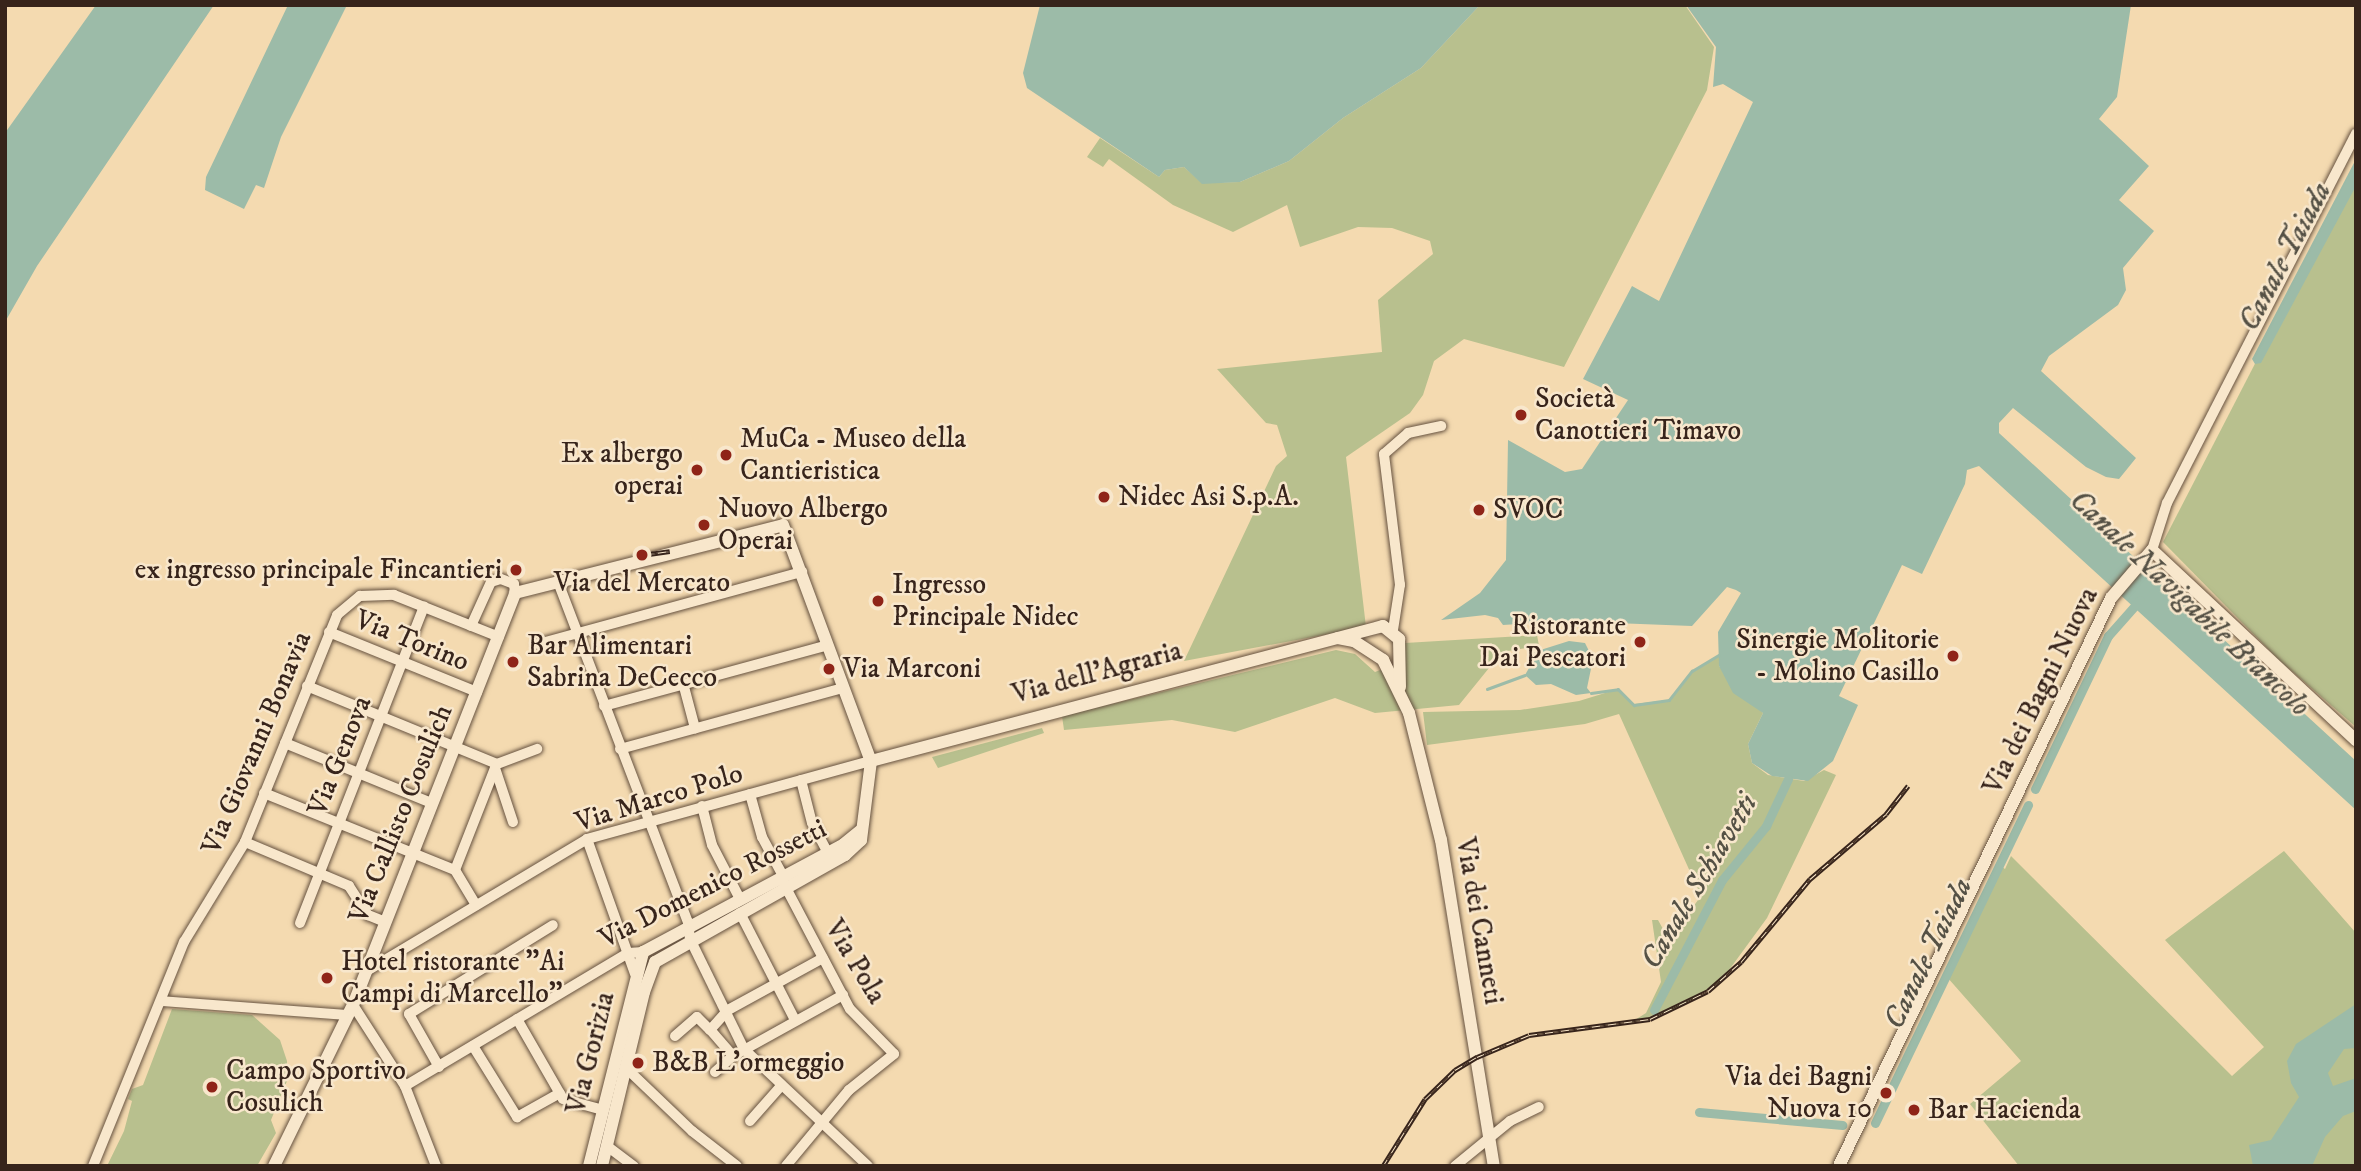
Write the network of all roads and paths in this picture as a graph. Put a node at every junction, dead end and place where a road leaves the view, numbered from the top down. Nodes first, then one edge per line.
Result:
1 (2356, 133) edge
2 (1441, 426) dead end
3 (2152, 550) junction
4 (802, 572) junction
5 (558, 582) junction
6 (515, 593) junction
7 (424, 607) junction
8 (471, 626) junction
9 (1388, 628) junction
10 (329, 632) junction
11 (1370, 632) junction
12 (576, 633) junction
13 (499, 638) junction
14 (1338, 638) junction
15 (538, 644) dead end
16 (828, 645) junction
17 (1398, 653) junction
18 (1377, 657) junction
19 (402, 662) junction
20 (682, 683) junction
21 (307, 686) junction
22 (1400, 687) junction
23 (843, 688) junction
24 (477, 692) junction
25 (604, 706) junction
26 (380, 716) junction
27 (695, 728) junction
28 (2356, 740) edge
29 (285, 743) junction
30 (454, 746) junction
31 (537, 749) dead end
32 (620, 749) junction
33 (871, 761) junction
34 (496, 766) junction
35 (357, 772) junction
36 (801, 780) junction
37 (264, 793) junction
38 (750, 793) junction
39 (431, 803) junction
40 (702, 806) junction
41 (513, 821) dead end
42 (648, 821) junction
43 (338, 822) junction
44 (862, 829) junction
45 (587, 839) junction
46 (245, 842) junction
47 (411, 853) junction
48 (828, 853) junction
49 (455, 870) junction
50 (318, 874) junction
51 (783, 880) junction
52 (740, 899) junction
53 (475, 905) junction
54 (740, 913) junction
55 (383, 921) junction
56 (300, 923) dead end
57 (553, 925) dead end
58 (690, 933) junction
59 (643, 952) junction
60 (628, 953) junction
61 (823, 958) junction
62 (655, 962) joint
63 (365, 972) junction
64 (635, 974) junction
65 (776, 984) junction
66 (843, 995) junction
67 (161, 1001) junction
68 (351, 1010) junction
69 (728, 1010) junction
70 (517, 1019) junction
71 (795, 1020) junction
72 (710, 1030) junction
73 (675, 1036) dead end
74 (473, 1046) junction
75 (744, 1049) junction
76 (733, 1056) junction
77 (439, 1067) junction
78 (625, 1067) junction
79 (715, 1072) dead end
80 (405, 1086) junction
81 (781, 1086) junction
82 (560, 1093) junction
83 (1539, 1107) dead end
84 (603, 1110) junction
85 (750, 1121) dead end
86 (822, 1125) junction
87 (1489, 1138) junction
88 (607, 1146) junction
89 (93, 1166) edge
90 (274, 1166) edge
91 (436, 1166) edge
92 (589, 1166) edge
93 (602, 1166) edge
94 (634, 1166) edge
95 (737, 1166) edge
96 (786, 1166) edge
97 (868, 1166) edge
98 (1455, 1166) edge
99 (1494, 1166) edge
100 (1839, 1166) edge

1 - 3 street, Via dei Bagni Nuova
2 - 9 street
3 - 28 street
3 - 100 street, Via dei Bagni Nuova
4 - 5 street
4 - 12 street
4 - 16 street
5 - 6 street
5 - 12 street
6 - 8 street
6 - 13 street, Via Callisto Cosulich
7 - 8 street, Via Giovanni Bonavia
7 - 10 street, Via Giovanni Bonavia
7 - 19 street, Via Genova
8 - 13 street, Via Giovanni Bonavia
9 - 11 street, Via dell'Agraria
9 - 17 street
10 - 19 street, Via Torino
10 - 21 street, Via Giovanni Bonavia
11 - 14 street, Via dell'Agraria
11 - 18 street
12 - 15 street
12 - 25 street
13 - 24 street, Via Callisto Cosulich
14 - 18 street
14 - 33 street, Via dell'Agraria
16 - 20 street
16 - 23 street
17 - 18 street
17 - 22 street, Via dei Canneti
18 - 22 street, Via dei Canneti
19 - 24 street, Via Torino
19 - 26 street, Via Genova
20 - 25 street
20 - 27 street
21 - 26 street
21 - 29 street, Via Giovanni Bonavia
22 - 87 street, Via dei Canneti
23 - 27 street
23 - 33 street
24 - 30 street, Via Callisto Cosulich
25 - 32 street
26 - 30 street
26 - 35 street, Via Genova
27 - 32 street
29 - 35 street
29 - 37 street, Via Giovanni Bonavia
30 - 34 street
30 - 39 street, Via Callisto Cosulich
31 - 34 street
32 - 42 street
33 - 36 street, Via Marco Polo
33 - 44 street
34 - 41 street
34 - 49 street
35 - 39 street
35 - 43 street, Via Genova
36 - 38 street, Via Marco Polo
36 - 48 street
37 - 43 street
37 - 46 street, Via Giovanni Bonavia
38 - 40 street, Via Marco Polo
38 - 51 street, Via Pola
39 - 47 street, Via Callisto Cosulich
40 - 42 street, Via Marco Polo
40 - 52 street
42 - 45 street, Via Marco Polo
42 - 58 street
43 - 47 street
43 - 50 street, Via Genova
44 - 48 street, Via Domenico Rossetti
44 - 51 street, Via Domenico Rossetti
45 - 53 street, Via Marco Polo
45 - 60 street
46 - 50 street
46 - 67 street, Via Giovanni Bonavia
47 - 49 street
47 - 55 street, Via Callisto Cosulich
48 - 51 street, Via Domenico Rossetti
49 - 53 street
50 - 55 street
50 - 56 street, Via Genova
51 - 52 street, Via Domenico Rossetti
51 - 54 street, Via Domenico Rossetti
51 - 61 street, Via Pola
52 - 58 street, Via Domenico Rossetti
53 - 63 street, Via Marco Polo
54 - 58 street, Via Domenico Rossetti
54 - 65 street
55 - 63 street, Via Callisto Cosulich
57 - 77 street
58 - 59 street, Via Domenico Rossetti
58 - 62 street, Via Domenico Rossetti
58 - 69 street
59 - 60 street, Via Domenico Rossetti
59 - 64 street, Via Gorizia
60 - 64 street
60 - 70 street, Via Domenico Rossetti
61 - 65 street
61 - 66 street, Via Pola
62 - 78 street, Via Gorizia
63 - 68 street, Via Callisto Cosulich
64 - 84 street, Via Gorizia
65 - 69 street
65 - 71 street
66 - 71 street
66 - 86 street, Via Pola
67 - 68 street
67 - 89 street, Via Giovanni Bonavia
68 - 80 street
68 - 90 street, Via Callisto Cosulich
69 - 72 street
69 - 75 street
70 - 74 street, Via Domenico Rossetti
70 - 82 street
71 - 75 street
72 - 73 street
72 - 76 street
74 - 77 street, Via Domenico Rossetti
74 - 82 street
75 - 76 street
75 - 81 street
76 - 79 street
77 - 80 street, Via Domenico Rossetti
78 - 88 street, Via Gorizia
78 - 95 street
80 - 91 street
81 - 85 street
81 - 86 street
82 - 84 street
83 - 87 street
84 - 92 street, Via Gorizia
86 - 96 street
86 - 97 street
87 - 98 street
87 - 99 street, Via dei Canneti
88 - 93 street, Via Gorizia
88 - 94 street

